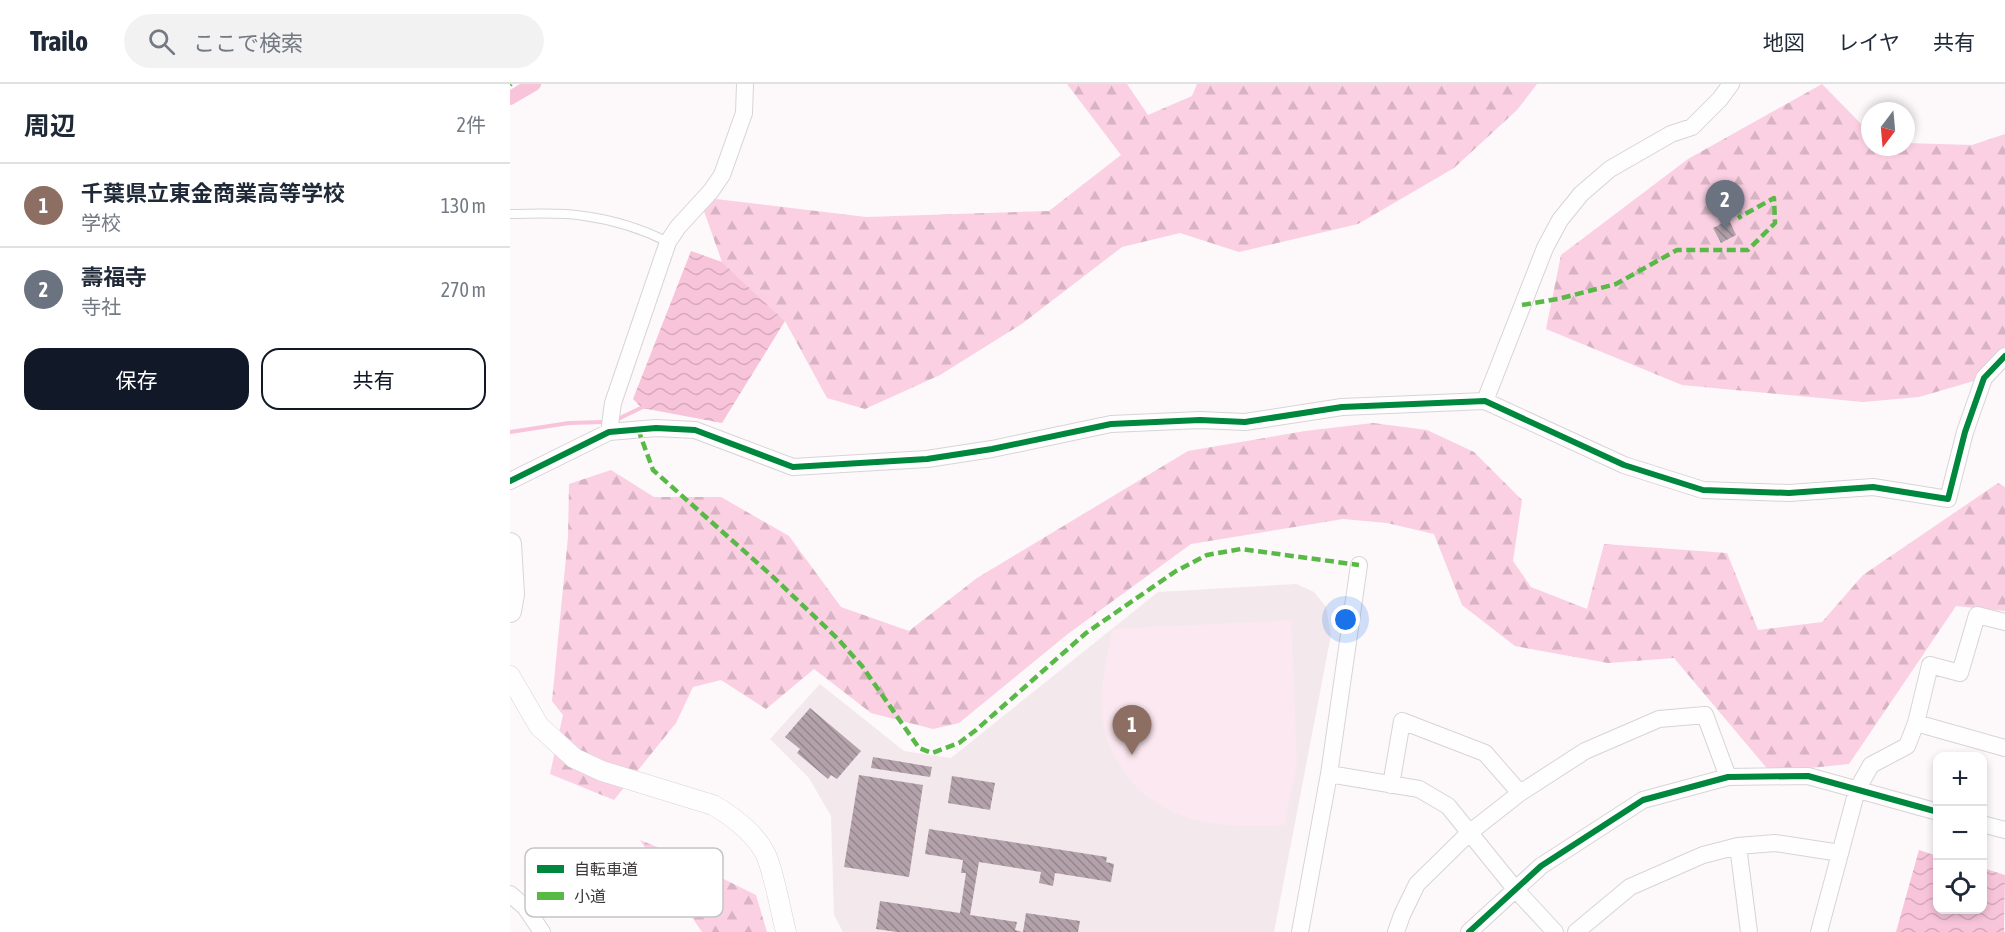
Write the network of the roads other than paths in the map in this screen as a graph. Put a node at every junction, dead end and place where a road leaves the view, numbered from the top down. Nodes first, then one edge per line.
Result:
1 (745, 84) edge
2 (1731, 84) edge
3 (510, 214) edge
4 (668, 242) junction
5 (2005, 356) edge
6 (1485, 401) junction
7 (609, 432) junction
8 (510, 481) edge
9 (510, 544) edge
10 (1359, 565) dead end
11 (510, 611) edge
12 (2005, 622) edge
13 (510, 676) edge
14 (1916, 723) junction
15 (2005, 748) edge
16 (1329, 774) junction
17 (1728, 777) junction
18 (1391, 785) junction
19 (1857, 790) junction
20 (1520, 794) junction
21 (1933, 811) edge
22 (1987, 825) edge
23 (2005, 830) edge
24 (1469, 832) junction
25 (1738, 846) junction
26 (1840, 853) junction
27 (1516, 890) junction
28 (510, 894) edge
29 (525, 907) edge
30 (532, 917) edge
31 (542, 932) edge
32 (786, 932) edge
33 (1300, 932) edge
34 (1396, 932) edge
35 (1469, 932) edge
36 (1556, 932) edge
37 (1576, 932) edge
38 (1749, 932) edge
39 (1819, 932) edge

1 - 4 street
2 - 6 street
3 - 4 lane
4 - 7 street
5 - 6 street
6 - 7 street
7 - 8 street
9 - 11 main road
10 - 16 street
12 - 14 street
13 - 32 street
14 - 15 street
14 - 19 street
16 - 18 street
16 - 33 street
17 - 19 street
17 - 20 street
17 - 27 street
18 - 20 street
18 - 24 street
19 - 21 street
19 - 26 street
20 - 24 street
22 - 23 street
24 - 27 street
24 - 34 street
25 - 26 street
25 - 37 street
25 - 38 street
26 - 39 street
27 - 35 street
27 - 36 street
28 - 29 street
30 - 31 street

